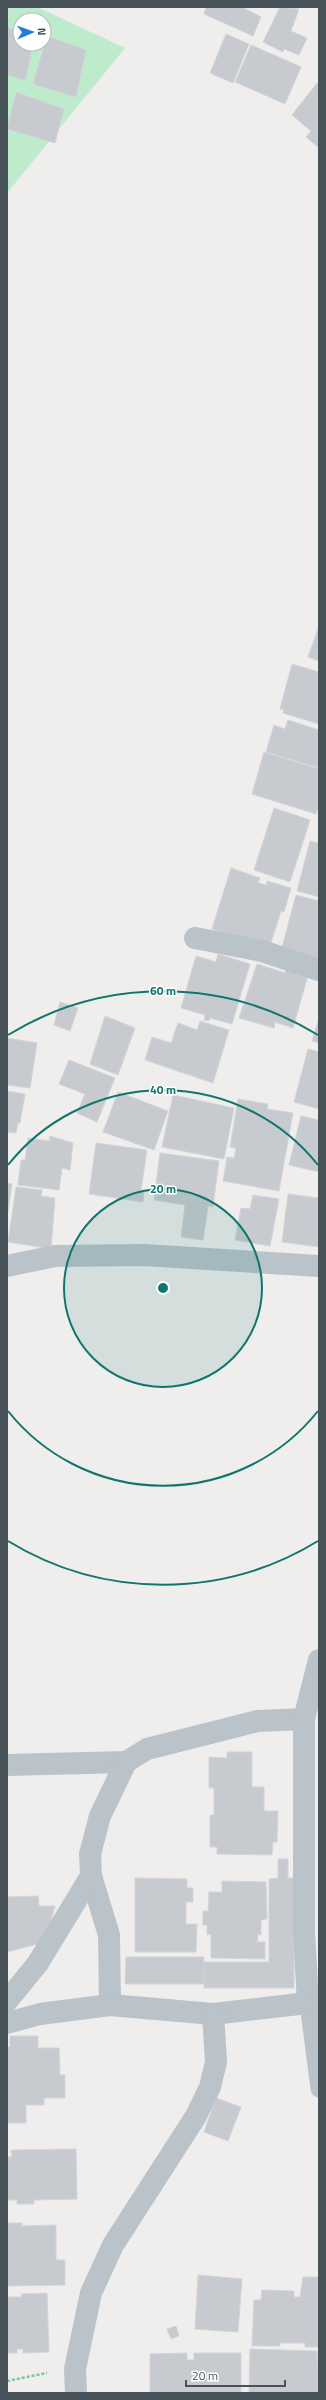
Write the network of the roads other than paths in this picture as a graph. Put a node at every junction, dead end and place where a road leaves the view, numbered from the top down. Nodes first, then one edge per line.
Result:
1 (195, 938) dead end
2 (319, 970) edge
3 (7, 1266) edge
4 (319, 1266) edge
5 (319, 1660) edge
6 (304, 1719) junction
7 (126, 1762) junction
8 (7, 1765) edge
9 (90, 1876) junction
10 (7, 2001) edge
11 (314, 2004) edge
12 (110, 2005) junction
13 (214, 2014) junction
14 (7, 2023) edge
15 (319, 2089) edge
16 (76, 2393) edge

1 - 2 street
3 - 4 street
5 - 6 street
6 - 7 street
6 - 11 street
7 - 8 street
7 - 9 street
9 - 10 street
9 - 12 street
11 - 13 street
11 - 15 lane
12 - 13 street
12 - 14 street
13 - 16 street

